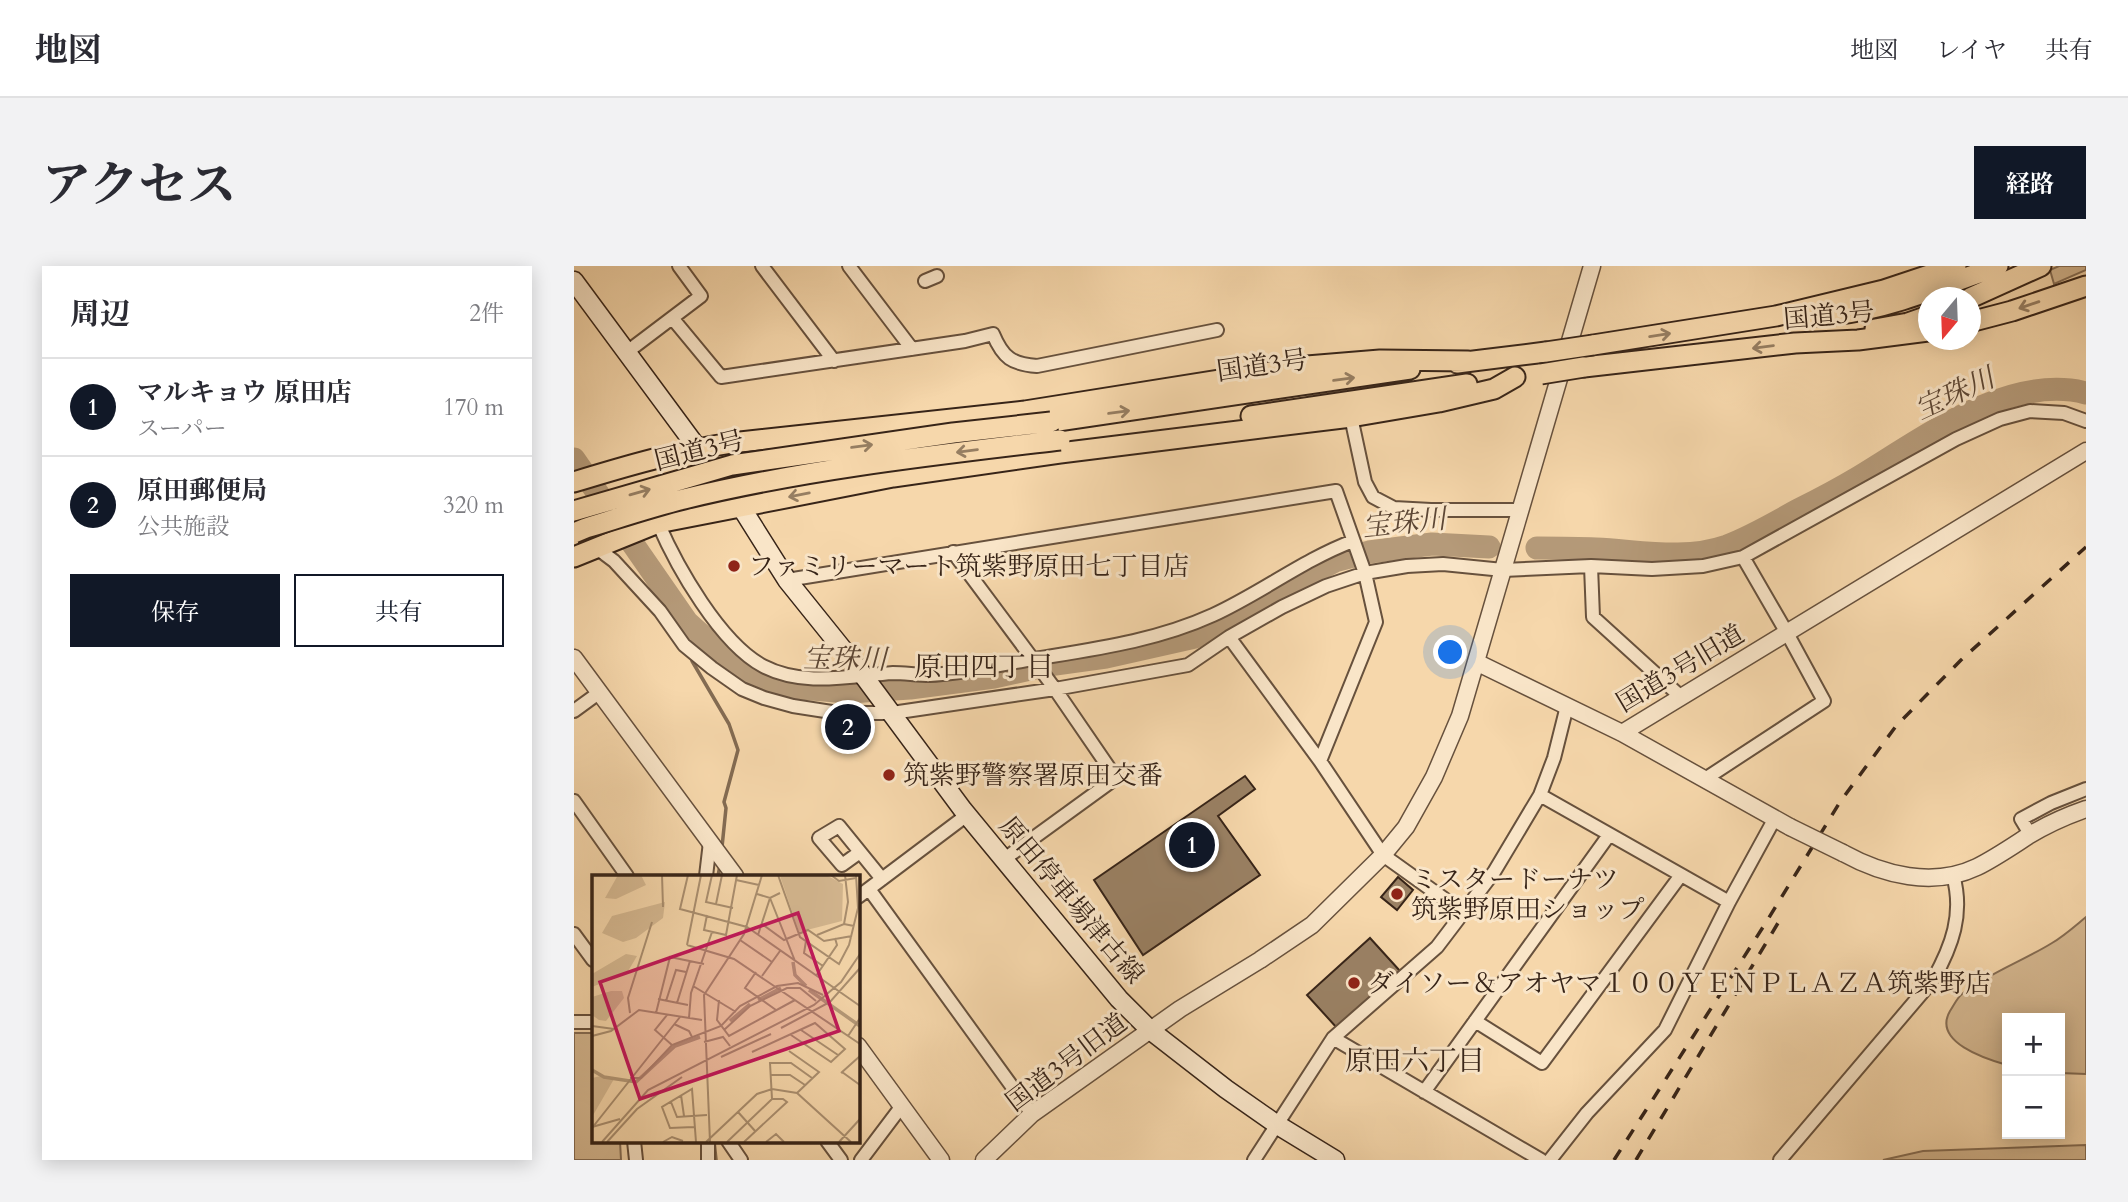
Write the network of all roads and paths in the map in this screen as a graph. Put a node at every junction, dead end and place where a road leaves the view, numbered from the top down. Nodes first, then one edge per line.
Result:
1 (679, 266) edge
2 (762, 266) edge
3 (849, 266) edge
4 (1592, 266) edge
5 (1956, 266) edge
6 (1998, 266) edge
7 (2041, 266) edge
8 (574, 281) edge
9 (2086, 286) edge
10 (1981, 293) edge
11 (1776, 316) junction
12 (673, 319) junction
13 (1981, 319) edge
14 (1918, 320) edge
15 (1217, 330) dead end
16 (1918, 332) edge
17 (1795, 343) junction
18 (912, 349) junction
19 (627, 352) junction
20 (834, 361) junction
21 (1468, 361) junction
22 (1515, 377) junction
23 (1351, 417) junction
24 (2086, 421) edge
25 (1057, 438) junction
26 (698, 448) junction
27 (2086, 451) edge
28 (574, 482) edge
29 (682, 499) junction
30 (741, 507) junction
31 (1520, 510) junction
32 (574, 511) edge
33 (650, 526) junction
34 (574, 533) edge
35 (1353, 541) junction
36 (574, 543) edge
37 (602, 546) junction
38 (953, 552) junction
39 (574, 558) edge
40 (1743, 558) junction
41 (1591, 566) junction
42 (1503, 570) junction
43 (1365, 573) junction
44 (787, 580) junction
45 (1787, 633) junction
46 (1228, 636) junction
47 (574, 658) edge
48 (1032, 659) junction
49 (1476, 662) junction
50 (864, 676) junction
51 (1055, 689) junction
52 (600, 692) junction
53 (1680, 696) junction
54 (1567, 706) junction
55 (574, 711) edge
56 (892, 713) junction
57 (1622, 733) junction
58 (1320, 761) junction
59 (1704, 779) junction
60 (2086, 789) edge
61 (1540, 795) junction
62 (574, 801) edge
63 (2086, 808) edge
64 (967, 815) junction
65 (1775, 818) junction
66 (2030, 834) junction
67 (1609, 835) junction
68 (710, 842) junction
69 (860, 852) dead end
70 (1382, 855) junction
71 (1003, 860) junction
72 (626, 875) edge
73 (706, 875) edge
74 (734, 875) edge
75 (1681, 875) junction
76 (1954, 875) junction
77 (882, 879) junction
78 (869, 889) junction
79 (859, 896) edge
80 (1730, 902) junction
81 (1464, 914) junction
82 (574, 934) edge
83 (592, 956) edge
84 (1475, 1021) junction
85 (574, 1022) edge
86 (592, 1022) edge
87 (1150, 1030) junction
88 (1333, 1038) junction
89 (859, 1047) edge
90 (1424, 1092) junction
91 (901, 1107) junction
92 (1032, 1114) junction
93 (1276, 1124) junction
94 (634, 1142) edge
95 (708, 1142) edge
96 (729, 1142) edge
97 (828, 1142) edge
98 (636, 1160) edge
99 (708, 1160) edge
100 (741, 1160) edge
101 (841, 1160) edge
102 (861, 1160) edge
103 (941, 1160) edge
104 (984, 1160) edge
105 (1254, 1160) edge
106 (1335, 1160) edge
107 (1541, 1160) edge
108 (1550, 1160) edge
109 (1780, 1160) edge

1 - 12 street
2 - 20 street
3 - 18 street
4 - 31 street
5 - 11 main road, 国道3号
6 - 11 main road
7 - 10 main road
8 - 19 main road, 原田停車場津古線
9 -> 13 main road
21 -> 11 main road, 国道3号, bridge
12 - 19 street
12 - 20 street
14 - 17 main road
15 - 18 street
16 - 17 main road, 国道3号
17 -> 22 main road, 国道3号, bridge
18 - 20 street
19 - 26 main road, 原田停車場津古線
25 -> 21 main road, 国道3号
21 - 26 main road
22 - 23 main road
22 - 25 main road, 国道3号
23 - 25 main road
23 - 31 street
24 - 40 street
25 -> 29 main road, 国道3号, bridge
25 -> 30 main road
32 -> 25 main road, 国道3号, bridge
26 - 28 main road
26 - 30 main road, 原田停車場津古線
27 - 45 street, 国道3号旧道
29 - 34 main road, 国道3号, bridge
29 - 36 main road, bridge
30 - 33 main road
30 - 44 main road, 原田停車場津古線
31 - 42 street
33 - 37 main road
33 - 50 street
35 - 38 street
35 - 43 street
35 - 48 street
37 - 39 main road
37 - 56 street
38 - 44 street
38 - 48 street
40 - 41 street
40 - 45 street
41 - 42 street
41 - 53 street
42 - 43 street
42 - 49 street
43 - 46 street
43 - 58 street
44 - 50 main road, 原田停車場津古線
45 - 53 street, 国道3号旧道
45 - 59 street
46 - 51 street
46 - 58 street
47 - 52 street
48 - 50 street
48 - 51 street
49 - 54 street, 国道3号旧道
49 - 70 street, 国道3号旧道
50 - 56 main road, 原田停車場津古線
51 - 56 street
51 - 71 street
52 - 55 street
52 - 68 street
53 - 57 street, 国道3号旧道
54 - 57 street, 国道3号旧道
54 - 61 street
56 - 64 main road, 原田停車場津古線
57 - 59 street
58 - 70 street
59 - 65 street
60 - 66 street
61 - 67 street
61 - 81 street
62 - 72 street
63 - 66 street
64 - 71 main road, 原田停車場津古線
64 - 77 street
65 - 76 street, bridge
65 - 80 street
66 - 76 street
67 - 75 street
67 - 84 street
68 - 73 street
68 - 74 street
69 - 77 street
70 - 81 street
70 - 87 street, 国道3号旧道
71 - 87 main road, 原田停車場津古線
75 - 80 street
75 - 84 street
76 - 109 street
77 - 78 street
78 - 79 street
78 - 92 street
80 - 108 street
81 - 88 street
82 - 83 street
84 - 90 street
85 - 86 street
87 - 92 street, 国道3号旧道
87 - 93 main road, 原田停車場津古線
88 - 90 street
88 - 93 street
89 - 91 street
90 - 107 street
91 - 102 street
91 - 103 street
92 - 104 street, 国道3号旧道
93 - 105 street
93 - 106 main road, 原田停車場津古線
94 - 98 street
95 - 99 street
96 - 100 street
97 - 101 street

